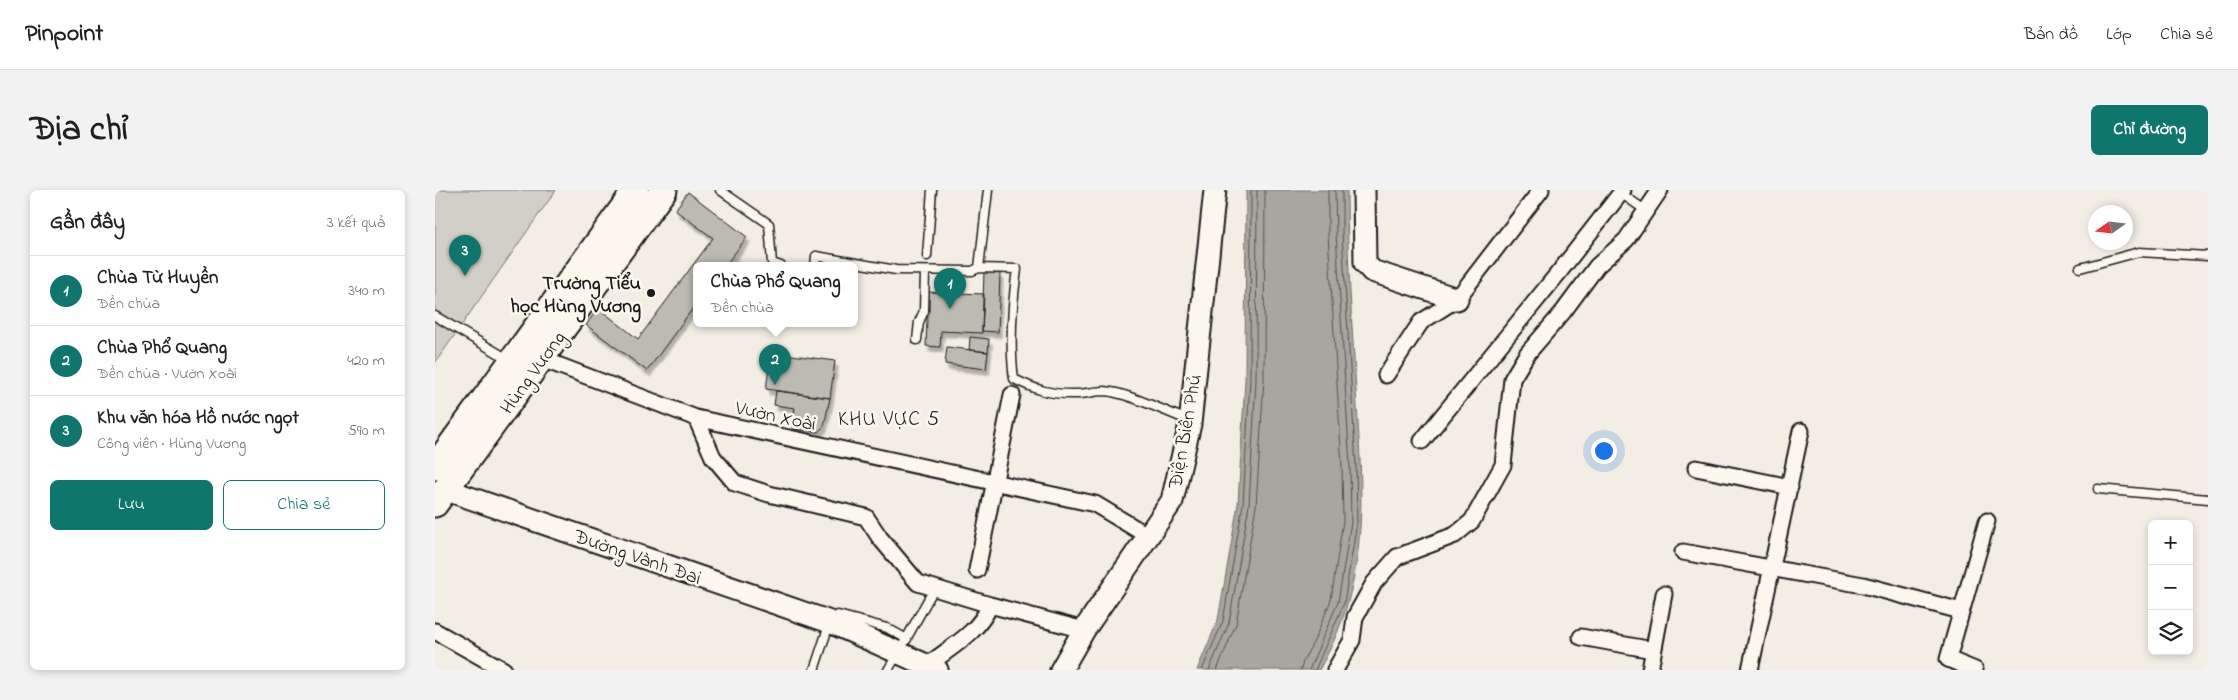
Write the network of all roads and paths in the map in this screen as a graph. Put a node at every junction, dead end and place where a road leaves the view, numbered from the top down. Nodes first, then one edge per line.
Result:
1 (636, 190) edge
2 (720, 190) edge
3 (932, 190) edge
4 (988, 190) edge
5 (1215, 190) edge
6 (1364, 190) edge
7 (1541, 190) edge
8 (1660, 190) edge
9 (1619, 191) edge
10 (658, 192) edge
11 (1645, 210) junction
12 (927, 256) dead end
13 (2208, 256) edge
14 (772, 262) edge
15 (815, 262) edge
16 (850, 262) edge
17 (858, 263) edge
18 (979, 268) junction
19 (2080, 268) dead end
20 (925, 272) junction
21 (1457, 299) junction
22 (435, 316) edge
23 (917, 340) dead end
24 (542, 359) junction
25 (512, 361) junction
26 (1386, 375) dead end
27 (1012, 395) dead end
28 (696, 418) junction
29 (1190, 421) junction
30 (1801, 431) dead end
31 (1422, 441) dead end
32 (435, 467) edge
33 (1696, 468) dead end
34 (993, 482) junction
35 (1790, 487) junction
36 (2098, 489) dead end
37 (439, 495) edge
38 (2208, 499) edge
39 (1987, 520) dead end
40 (1148, 536) junction
41 (1683, 552) dead end
42 (977, 570) dead end
43 (1772, 570) junction
44 (935, 587) junction
45 (1664, 594) dead end
46 (990, 606) junction
47 (1961, 611) junction
48 (830, 622) junction
49 (1084, 630) junction
50 (435, 631) edge
51 (1581, 637) dead end
52 (1653, 650) junction
53 (898, 654) edge
54 (930, 669) edge
55 (503, 670) edge
56 (814, 670) edge
57 (1061, 670) edge
58 (1335, 670) edge
59 (1650, 670) edge
60 (1750, 670) edge
61 (1975, 670) edge

1 - 25 main road, Hùng Vương
2 - 14 lane
3 - 12 lane
4 - 18 lane
5 - 29 street, Điện Biên Phủ
6 - 21 street
7 - 21 street
8 - 11 street
9 - 11 lane
9 - 31 street
10 - 24 main road, Hùng Vương
11 - 58 street
13 - 19 lane
15 - 16 lane
17 - 20 lane
18 - 20 lane
18 - 29 lane
20 - 23 lane
21 - 26 street
22 - 25 lane
24 - 28 street, Vườn Xoài
24 - 37 main road, Hùng Vương
25 - 32 main road, Hùng Vương
27 - 34 street
28 - 34 street, Vườn Xoài
28 - 44 street
29 - 40 street, Điện Biên Phủ
30 - 35 street
33 - 35 street
34 - 40 street, Vườn Xoài
34 - 42 street
35 - 43 street
36 - 38 lane
37 - 48 street, Đường Vành Đai
39 - 47 street
40 - 49 street, Điện Biên Phủ
41 - 43 street
43 - 47 street
43 - 60 street
44 - 46 street
44 - 53 lane
45 - 52 street
46 - 49 street
46 - 54 street
47 - 61 street
48 - 53 street, Đường Vành Đai
48 - 56 lane
49 - 57 street, Điện Biên Phủ
50 - 55 street
51 - 52 street
52 - 59 street
53 - 54 street, Đường Vành Đai

